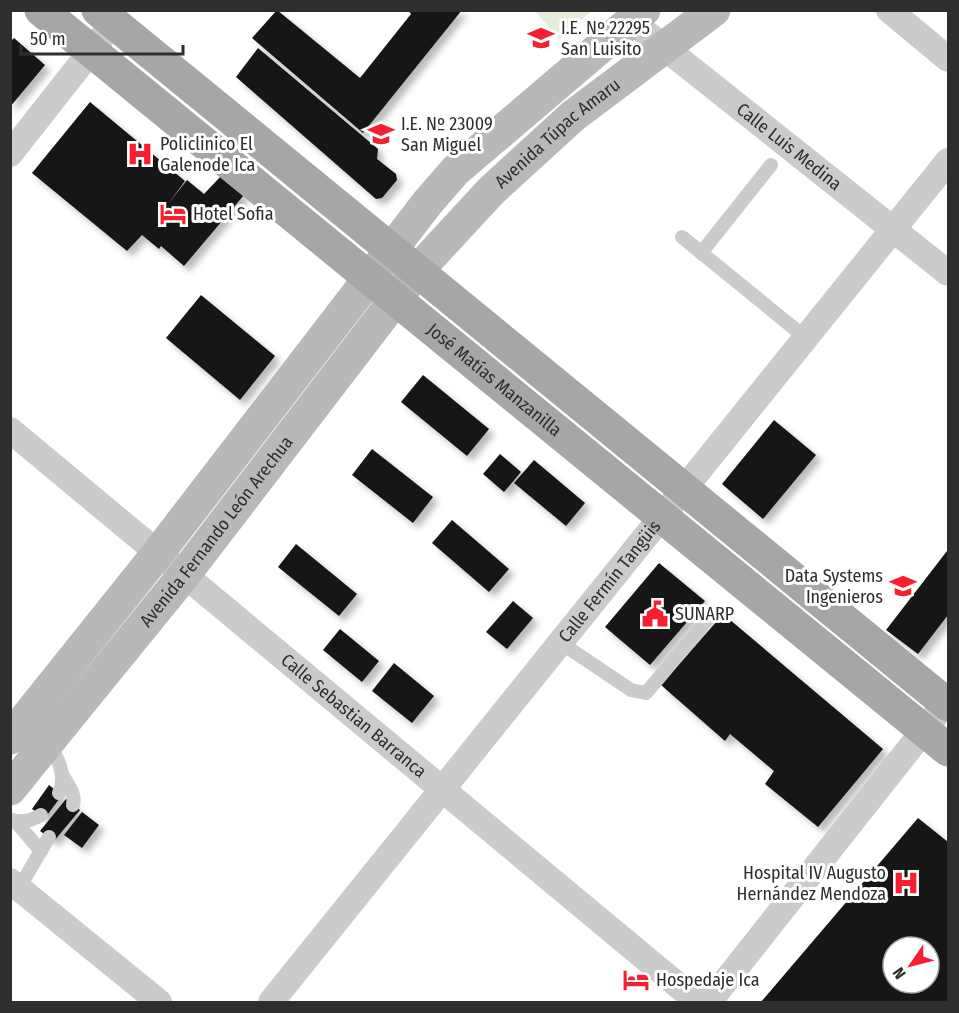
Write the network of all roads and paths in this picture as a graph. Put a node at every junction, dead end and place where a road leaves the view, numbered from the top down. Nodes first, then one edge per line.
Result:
1 (40, 10) edge
2 (714, 10) edge
3 (889, 10) edge
4 (638, 16) edge
5 (106, 17) edge
6 (664, 48) junction
7 (91, 51) junction
8 (948, 59) edge
9 (10, 154) edge
10 (948, 161) edge
11 (771, 165) dead end
12 (894, 229) junction
13 (682, 237) dead end
14 (390, 249) junction
15 (701, 253) junction
16 (417, 270) junction
17 (948, 273) edge
18 (369, 278) junction
19 (395, 299) junction
20 (806, 338) junction
21 (10, 430) edge
22 (684, 489) junction
23 (662, 516) junction
24 (158, 553) junction
25 (184, 574) junction
26 (709, 618) dead end
27 (561, 643) junction
28 (948, 702) edge
29 (10, 738) edge
30 (936, 740) edge
31 (48, 742) junction
32 (63, 776) junction
33 (10, 789) edge
34 (442, 790) junction
35 (59, 793) dead end
36 (73, 805) dead end
37 (41, 815) dead end
38 (13, 820) edge
39 (49, 837) dead end
40 (41, 851) junction
41 (15, 885) edge
42 (159, 1002) edge
43 (271, 1002) edge
44 (698, 1002) edge
45 (709, 1002) edge

1 - 7 main road, José Matías Manzanilla
2 - 6 main road, Avenida Túpac Amaru
3 - 8 street
4 - 6 street, Calle Luis Medina
4 - 14 main road, Avenida Túpac Amaru
5 - 7 street
5 - 14 main road, José Matías Manzanilla
6 - 12 street, Calle Luis Medina
6 - 16 main road, Avenida Túpac Amaru
7 - 9 street
7 - 18 main road, José Matías Manzanilla
10 - 12 street, Calle Fermín Tangüis
11 - 15 lane
12 - 17 street, Calle Luis Medina
12 - 20 street, Calle Fermín Tangüis
13 - 15 lane
14 - 16 main road, José Matías Manzanilla
14 - 18 main road, Avenida Fernando León Arechua
15 - 20 lane
16 - 19 main road, Avenida Fernando León Arechua
16 - 22 main road, José Matías Manzanilla
18 - 19 main road, José Matías Manzanilla
18 - 24 main road, Avenida Fernando León Arechua
19 - 23 main road, José Matías Manzanilla
19 - 25 main road, Avenida Fernando León Arechua
20 - 22 street, Calle Fermín Tangüis
21 - 24 street, Calle Sebastian Barranca
22 - 23 street, Calle Fermín Tangüis
22 - 28 main road, José Matías Manzanilla
23 - 27 street, Calle Fermín Tangüis
23 - 30 main road, José Matías Manzanilla
24 - 25 street, Calle Sebastian Barranca
24 - 29 main road, Avenida Fernando León Arechua
25 - 31 main road, Avenida Fernando León Arechua
25 - 34 street, Calle Sebastian Barranca
26 - 27 lane
27 - 34 street, Calle Fermín Tangüis
28 - 30 street
30 - 45 street
31 - 32 lane
31 - 33 main road, Avenida Fernando León Arechua
32 - 35 lane
32 - 36 lane
34 - 43 street, Calle Fermín Tangüis
34 - 44 street, Calle Sebastian Barranca
37 - 38 lane
38 - 40 lane
39 - 40 lane
40 - 41 lane
41 - 42 street

